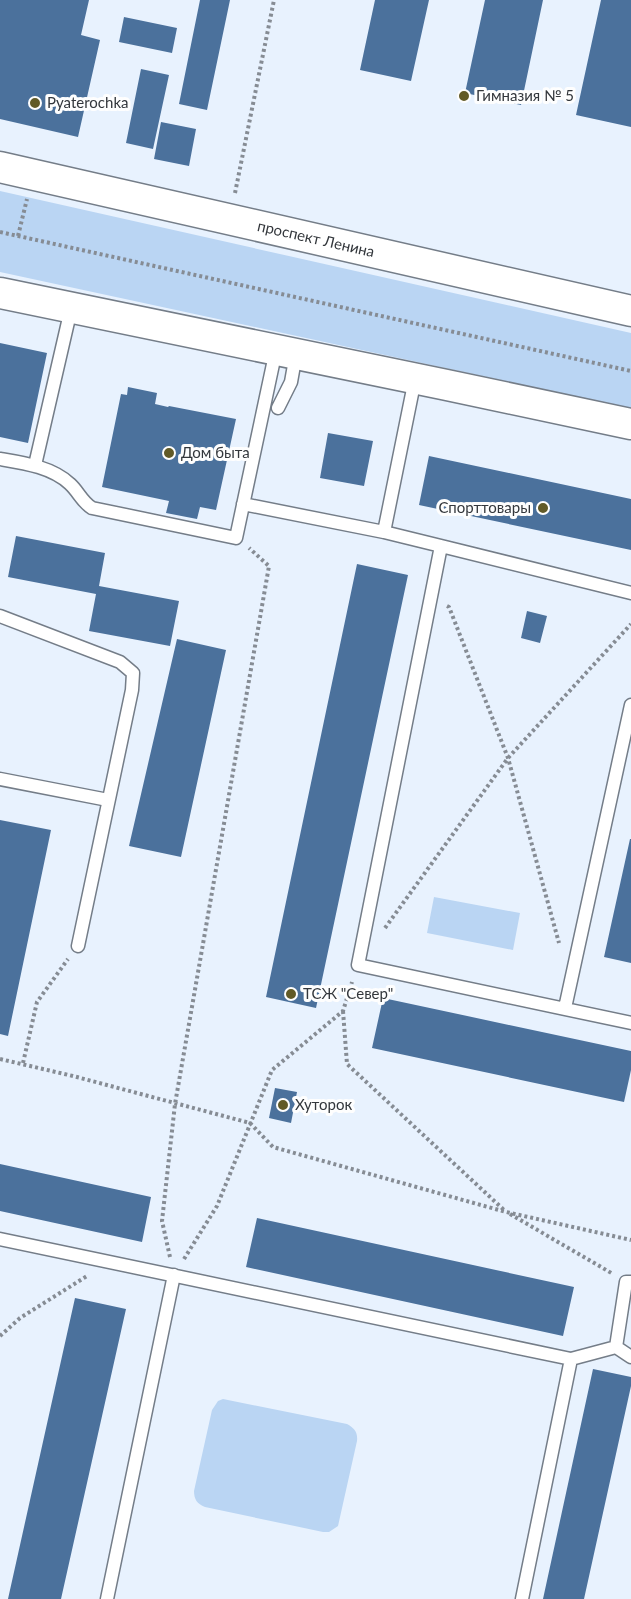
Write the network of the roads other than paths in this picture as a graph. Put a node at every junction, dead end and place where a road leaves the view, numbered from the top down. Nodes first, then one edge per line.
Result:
1 (0, 167) edge
2 (0, 293) edge
3 (71, 308) junction
4 (631, 311) edge
5 (286, 352) junction
6 (415, 378) junction
7 (278, 408) dead end
8 (631, 424) edge
9 (0, 459) edge
10 (35, 465) junction
11 (243, 504) junction
12 (384, 532) junction
13 (441, 546) junction
14 (631, 593) edge
15 (0, 616) edge
16 (631, 705) edge
17 (0, 779) edge
18 (108, 800) junction
19 (78, 946) road end
20 (565, 1008) junction
21 (631, 1023) edge
22 (0, 1239) edge
23 (174, 1275) junction
24 (629, 1282) edge
25 (616, 1347) junction
26 (631, 1357) edge
27 (571, 1359) junction
28 (107, 1599) edge
29 (522, 1599) edge

1 - 4 street, проспект Ленина
2 - 3 street
3 - 5 street
3 - 10 lane
5 - 6 street
5 - 7 lane
5 - 11 lane
6 - 8 street
6 - 12 lane
9 - 10 lane
10 - 11 lane
11 - 12 lane
12 - 13 lane
13 - 14 lane
13 - 20 lane
15 - 18 lane
16 - 20 lane
17 - 18 lane
18 - 19 lane
20 - 21 lane
22 - 23 lane
23 - 27 lane
23 - 28 lane
24 - 25 lane
25 - 26 lane
25 - 27 lane
27 - 29 lane

